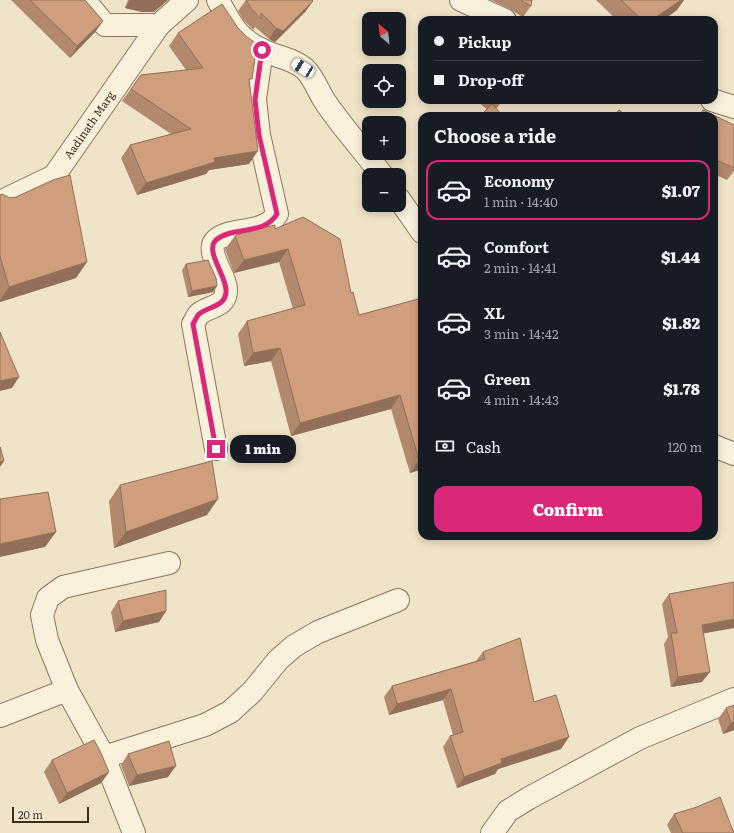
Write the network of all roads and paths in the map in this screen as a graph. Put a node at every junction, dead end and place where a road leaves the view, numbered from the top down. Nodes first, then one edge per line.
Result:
1 (84, 0) edge
2 (187, 0) edge
3 (218, 0) edge
4 (461, 0) edge
5 (496, 16) edge
6 (159, 25) junction
7 (262, 50) junction
8 (718, 102) edge
9 (734, 107) edge
10 (377, 168) edge
11 (0, 202) edge
12 (406, 209) edge
13 (418, 226) edge
14 (718, 448) edge
15 (216, 449) dead end
16 (734, 454) edge
17 (169, 563) dead end
18 (398, 600) dead end
19 (67, 690) junction
20 (734, 699) edge
21 (0, 716) edge
22 (104, 757) junction
23 (134, 833) edge
24 (492, 833) edge

1 - 6 street
2 - 6 street, Aadinath Marg
3 - 7 street
4 - 5 street
6 - 11 street, Aadinath Marg
7 - 10 street
7 - 15 street
8 - 9 street
12 - 13 street
14 - 16 street
17 - 19 street
18 - 22 street
19 - 21 street
19 - 22 street
20 - 24 street
22 - 23 street

